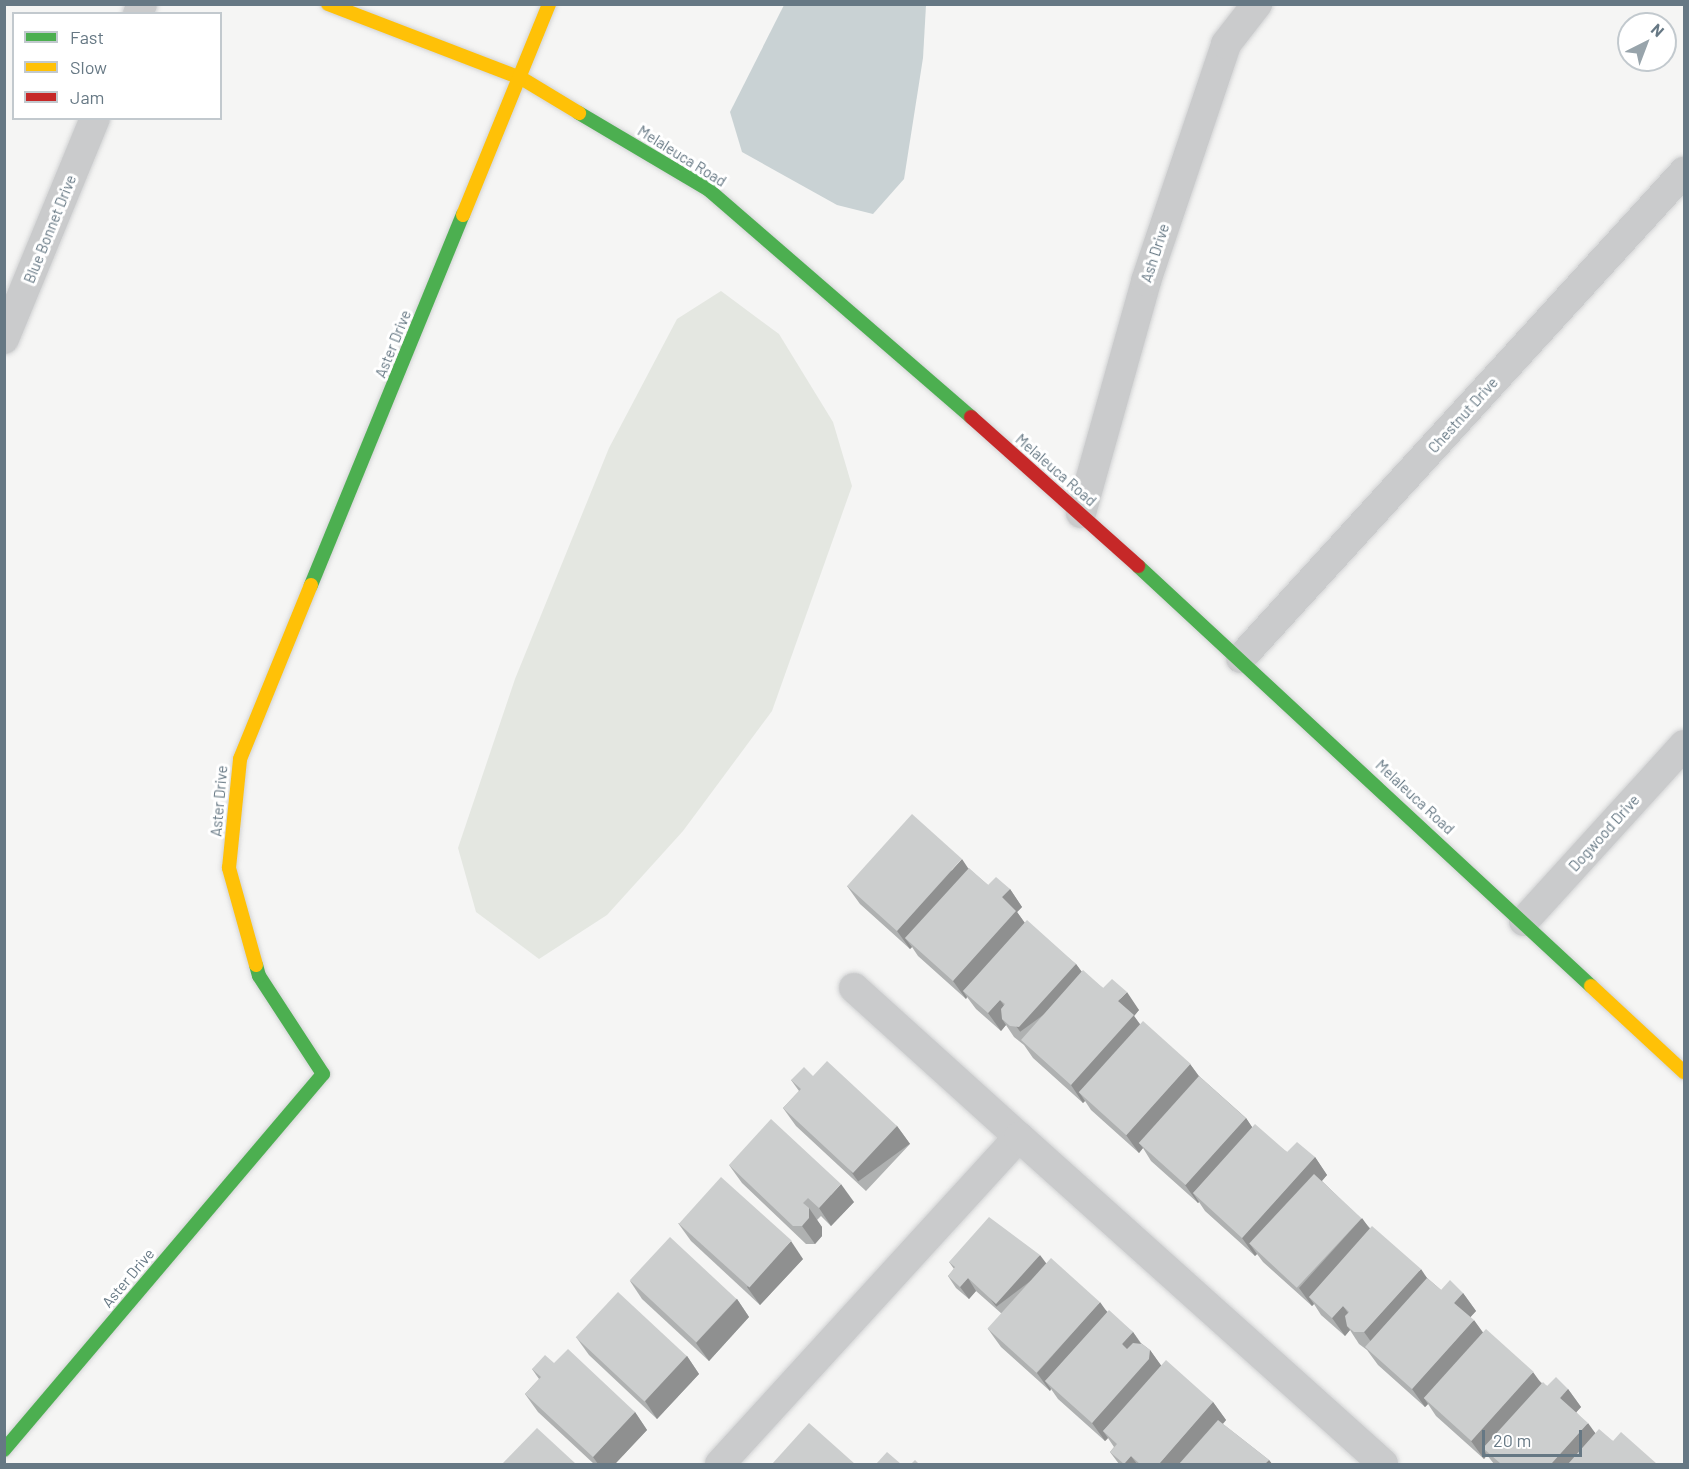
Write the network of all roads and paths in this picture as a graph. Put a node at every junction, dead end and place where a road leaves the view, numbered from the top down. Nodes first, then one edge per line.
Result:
1 (328, 4) edge
2 (549, 4) edge
3 (1257, 4) edge
4 (521, 78) junction
5 (94, 120) edge
6 (1684, 172) edge
7 (4, 339) edge
8 (1081, 513) junction
9 (1241, 658) junction
10 (1684, 745) edge
11 (1524, 921) junction
12 (854, 988) dead end
13 (1684, 1072) edge
14 (1018, 1137) junction
15 (4, 1450) edge
16 (720, 1464) edge
17 (1383, 1464) edge

1 - 4 street, Melaleuca Road
2 - 4 street, Aster Drive
3 - 8 street, Ash Drive
4 - 8 street, Melaleuca Road
4 - 15 street, Aster Drive
5 - 7 street, Blue Bonnet Drive
6 - 9 street, Chestnut Drive
8 - 9 street, Melaleuca Road
9 - 11 street, Melaleuca Road
10 - 11 street, Dogwood Drive
11 - 13 street, Melaleuca Road
12 - 14 street
14 - 16 street
14 - 17 street

